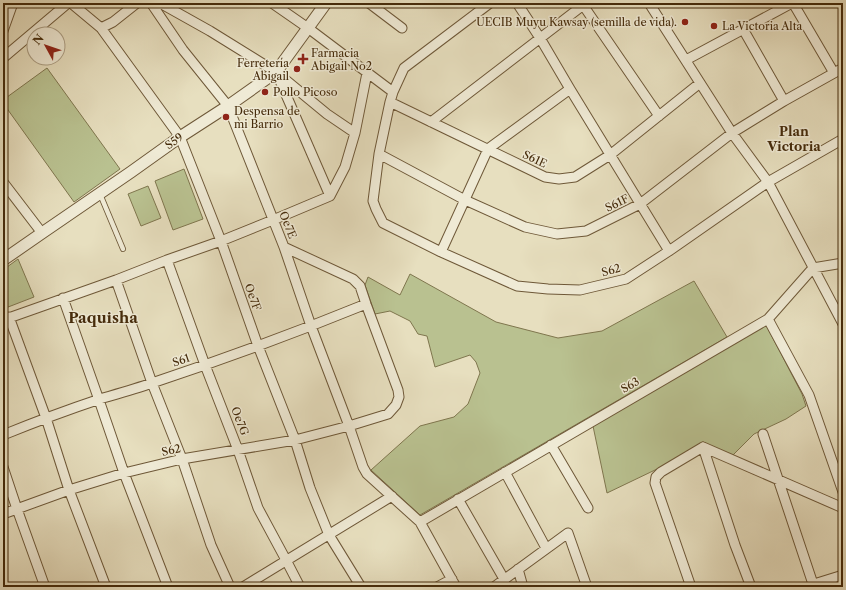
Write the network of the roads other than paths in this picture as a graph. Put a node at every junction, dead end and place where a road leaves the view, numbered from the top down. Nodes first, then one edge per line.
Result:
1 (13, 3) edge
2 (68, 3) edge
3 (71, 3) edge
4 (137, 3) edge
5 (151, 3) edge
6 (160, 3) edge
7 (272, 3) edge
8 (326, 3) edge
9 (369, 3) edge
10 (490, 3) edge
11 (518, 3) edge
12 (793, 3) edge
13 (584, 4) edge
14 (651, 4) edge
15 (101, 28) junction
16 (308, 28) junction
17 (402, 28) dead end
18 (742, 29) junction
19 (3, 31) edge
20 (540, 38) junction
21 (3, 58) edge
22 (686, 60) junction
23 (843, 68) edge
24 (276, 72) junction
25 (367, 73) junction
26 (834, 73) junction
27 (700, 83) junction
28 (570, 89) junction
29 (393, 92) junction
30 (784, 101) junction
31 (390, 102) junction
32 (228, 106) junction
33 (659, 116) junction
34 (431, 122) junction
35 (355, 133) junction
36 (732, 133) junction
37 (180, 137) junction
38 (843, 138) edge
39 (488, 149) junction
40 (379, 154) junction
41 (610, 155) junction
42 (3, 182) edge
43 (768, 182) junction
44 (100, 194) junction
45 (330, 196) junction
46 (465, 200) junction
47 (640, 204) junction
48 (273, 220) junction
49 (42, 233) junction
50 (221, 241) junction
51 (284, 247) junction
52 (123, 249) dead end
53 (669, 251) junction
54 (441, 252) junction
55 (3, 260) edge
56 (167, 260) junction
57 (843, 263) edge
58 (813, 268) junction
59 (116, 280) junction
60 (63, 298) junction
61 (366, 304) junction
62 (6, 318) edge
63 (768, 319) junction
64 (843, 324) edge
65 (311, 326) junction
66 (258, 346) junction
67 (205, 365) junction
68 (152, 383) junction
69 (99, 400) junction
70 (46, 418) junction
71 (350, 426) junction
72 (763, 434) dead end
73 (3, 435) edge
74 (295, 440) junction
75 (551, 445) junction
76 (703, 447) junction
77 (238, 450) junction
78 (182, 459) junction
79 (3, 467) edge
80 (505, 472) junction
81 (124, 474) junction
82 (779, 481) junction
83 (69, 490) junction
84 (843, 492) edge
85 (392, 496) junction
86 (458, 499) junction
87 (17, 508) junction
88 (588, 508) dead end
89 (843, 508) edge
90 (3, 514) edge
91 (420, 522) junction
92 (329, 535) junction
93 (546, 548) junction
94 (286, 560) junction
95 (518, 569) junction
96 (843, 575) edge
97 (504, 579) junction
98 (454, 583) edge
99 (814, 586) edge
100 (46, 587) edge
101 (106, 587) edge
102 (168, 587) edge
103 (230, 587) edge
104 (243, 587) edge
105 (300, 587) edge
106 (361, 587) edge
107 (437, 587) edge
108 (494, 587) edge
109 (523, 587) edge
110 (587, 587) edge
111 (691, 587) edge
112 (751, 587) edge

1 - 19 street
2 - 21 street
3 - 15 street, Oe7F
4 - 15 street
5 - 32 street, Oe7E
6 - 24 street
7 - 16 street
8 - 16 street, S59
9 - 17 street
10 - 29 street
11 - 20 street
12 - 18 street
12 - 26 street
13 - 20 street
13 - 33 street
14 - 22 street
15 - 37 street, Oe7F
16 - 24 street, S59
16 - 25 street
18 - 22 street
18 - 30 street
20 - 28 street
20 - 34 street
22 - 27 street
23 - 26 street, S61F
24 - 32 street, S59
24 - 35 street
24 - 45 street
25 - 29 street
25 - 35 street
26 - 30 street, S61F
27 - 33 street, S61E
27 - 36 street
28 - 39 street
28 - 41 street
29 - 31 street
30 - 36 street, S61F
31 - 34 street, S61E
31 - 40 street
32 - 37 street, S59
32 - 48 street, Oe7E
33 - 41 street, S61E
34 - 39 street, S61E
35 - 45 street
36 - 43 street
36 - 47 street, S61F
37 - 44 street, S59
37 - 50 street, Oe7F
38 - 43 street, S62
39 - 41 street, S61E
39 - 46 street
40 - 46 street, S61F
40 - 54 street, S62
41 - 47 street
42 - 49 street
43 - 53 street, S62
43 - 58 street
44 - 49 street, S59
44 - 52 lane
45 - 48 street
46 - 47 street, S61F
46 - 54 street
47 - 53 street
48 - 50 street
48 - 51 street, Oe7E
49 - 55 street, S59
50 - 56 street
50 - 66 street, Oe7F
51 - 61 street
51 - 65 street, Oe7E
53 - 54 street, S62
56 - 59 street
56 - 67 street, Oe7G
57 - 58 street
58 - 63 street, S63
58 - 64 street
59 - 60 street
59 - 68 street
60 - 62 street
60 - 69 street
61 - 65 street, S61
61 - 71 street, S62
62 - 70 street
63 - 75 street, S63
63 - 84 street
65 - 66 street, S61
65 - 71 street, Oe7E
66 - 67 street, S61
66 - 74 street, Oe7F
67 - 68 street, S61
67 - 77 street, Oe7G
68 - 69 street, S61
68 - 78 street
69 - 70 street, S61
69 - 81 street
70 - 73 street, S61
70 - 83 street
71 - 74 street, S62
71 - 85 street, Oe7E
72 - 82 street
74 - 77 street, S62
74 - 92 street, Oe7F
75 - 80 street, S63
75 - 88 street
76 - 82 street
76 - 111 street
76 - 112 street
77 - 78 street, S62
77 - 94 street, Oe7G
78 - 81 street, S62
78 - 103 street
79 - 87 street
80 - 86 street, S63
80 - 93 street
81 - 83 street, S62
81 - 102 street
82 - 89 street
82 - 99 street
83 - 87 street, S62
83 - 101 street
85 - 91 street
85 - 92 street
86 - 91 street, S63
86 - 97 street
87 - 90 street, S62
87 - 100 street
91 - 98 street
92 - 94 street
92 - 106 street, Oe7F
93 - 95 street
93 - 110 street
94 - 104 street
94 - 105 street, Oe7G
95 - 97 street
95 - 109 street
96 - 99 street
97 - 108 street
98 - 107 street

